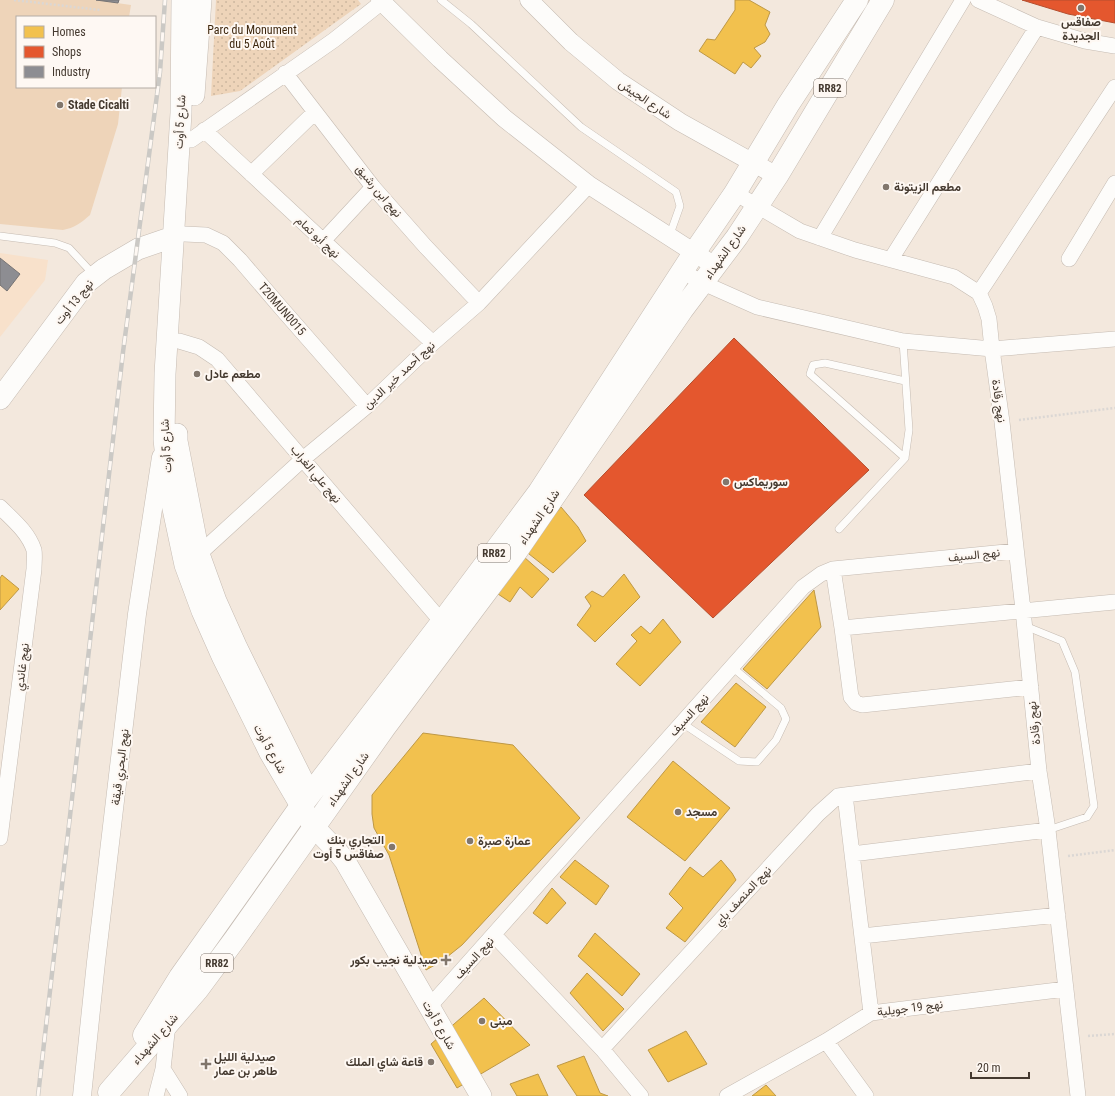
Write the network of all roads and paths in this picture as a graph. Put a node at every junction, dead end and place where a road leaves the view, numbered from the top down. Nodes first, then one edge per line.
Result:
1 (14, 0) edge
2 (182, 0) edge
3 (201, 0) edge
4 (441, 0) edge
5 (529, 0) edge
6 (857, 0) edge
7 (883, 0) edge
8 (962, 0) edge
9 (978, 0) edge
10 (384, 1) edge
11 (100, 10) dead end
12 (1037, 27) junction
13 (1115, 46) edge
14 (285, 73) junction
15 (1115, 87) edge
16 (315, 112) junction
17 (197, 135) junction
18 (753, 162) junction
19 (251, 174) junction
20 (777, 176) junction
21 (1115, 183) edge
22 (373, 186) junction
23 (589, 186) junction
24 (735, 193) junction
25 (757, 206) junction
26 (179, 235) junction
27 (0, 236) edge
28 (669, 237) junction
29 (820, 238) junction
30 (323, 241) junction
31 (694, 253) junction
32 (891, 259) junction
33 (1069, 259) dead end
34 (682, 271) junction
35 (710, 274) junction
36 (95, 276) junction
37 (979, 293) junction
38 (479, 303) junction
39 (1115, 338) edge
40 (179, 341) junction
41 (903, 341) junction
42 (433, 343) junction
43 (992, 350) junction
44 (905, 381) junction
45 (0, 399) edge
46 (367, 406) junction
47 (1115, 408) edge
48 (1002, 422) junction
49 (164, 438) junction
50 (303, 458) junction
51 (905, 458) junction
52 (0, 507) edge
53 (839, 529) dead end
54 (1016, 551) junction
55 (199, 554) junction
56 (833, 569) junction
57 (1115, 602) edge
58 (1023, 610) junction
59 (1024, 626) junction
60 (449, 627) junction
61 (842, 628) junction
62 (732, 667) junction
63 (1031, 687) junction
64 (682, 723) junction
65 (1039, 771) junction
66 (845, 795) junction
67 (305, 800) junction
68 (318, 821) junction
69 (1048, 830) junction
70 (0, 838) edge
71 (1115, 850) edge
72 (852, 854) junction
73 (1051, 858) junction
74 (1058, 915) junction
75 (494, 935) junction
76 (862, 936) junction
77 (1066, 989) junction
78 (429, 1008) junction
79 (871, 1013) junction
80 (168, 1024) junction
81 (1115, 1034) edge
82 (1072, 1038) junction
83 (826, 1041) junction
84 (602, 1049) junction
85 (163, 1069) junction
86 (108, 1094) edge
87 (82, 1096) edge
88 (156, 1096) edge
89 (180, 1096) edge
90 (481, 1096) edge
91 (641, 1096) edge
92 (727, 1096) edge
93 (866, 1096) edge
94 (1078, 1096) edge

1 - 11 path
2 - 26 main road, شارع 5 أوت
3 - 17 main road, شارع 5 أوت
4 - 28 lane
5 - 18 street, شارع الجيش
6 - 18 main road, شارع الشهداء / RR82
7 - 20 main road, شارع الشهداء / RR82
8 - 29 street
9 - 12 street
10 - 14 street
10 - 23 street
12 - 13 street
12 - 32 street
14 - 16 street, نهج ابن رشيق
14 - 17 street
15 - 37 street
16 - 19 street
16 - 22 street, نهج ابن رشيق
17 - 19 street, نهج أبو تمام
17 - 26 main road, شارع 5 أوت
18 - 20 street, شارع الجيش
18 - 24 main road, شارع الشهداء / RR82
19 - 30 street, نهج أبو تمام
20 - 25 main road, شارع الشهداء / RR82
21 - 33 street
22 - 30 street
22 - 38 street, نهج ابن رشيق
23 - 28 street
23 - 38 street, نهج أحمد خير الدين
24 - 25 street
24 - 31 main road, شارع الشهداء / RR82
25 - 29 street
25 - 35 main road, شارع الشهداء / RR82
26 - 36 main road, نهج 13 أوت
26 - 40 main road, شارع 5 أوت
26 - 46 street, T20MUN0015
26 - 49 main road, شارع 5 أوت
27 - 36 lane
28 - 31 street
29 - 32 street
30 - 42 street, نهج أبو تمام
31 - 34 main road, شارع الشهداء / RR82
31 - 35 street
32 - 37 street
34 - 35 street
34 - 60 main road, شارع الشهداء / RR82
35 - 41 street
35 - 60 main road, شارع الشهداء / RR82
36 - 45 main road, نهج 13 أوت
37 - 43 street, نهج رقادة
38 - 42 street, نهج أحمد خير الدين
39 - 43 street
40 - 50 street, نهج علي الغراب
40 - 55 main road, شارع 5 أوت
41 - 43 street
41 - 44 lane
42 - 46 street, نهج أحمد خير الدين
43 - 48 street, نهج رقادة
44 - 51 lane
44 - 51 lane
46 - 50 street, نهج أحمد خير الدين
47 - 48 path
48 - 54 street, نهج رقادة
49 - 67 main road, شارع 5 أوت
49 - 87 street, نهج البحري قيقة
50 - 55 street, نهج أحمد خير الدين
50 - 60 street, نهج علي الغراب
51 - 53 lane
52 - 70 street, نهج غاندي
54 - 56 street, نهج السيف
54 - 58 street, نهج رقادة
55 - 67 main road, شارع 5 أوت
56 - 61 street
56 - 62 street, نهج السيف
57 - 58 street
58 - 59 street, نهج رقادة
58 - 61 street
59 - 63 street, نهج رقادة
59 - 69 lane
60 - 67 main road, شارع الشهداء / RR82
60 - 68 main road, شارع الشهداء / RR82
61 - 63 street
62 - 64 street, نهج السيف
62 - 64 lane
63 - 65 street, نهج رقادة
64 - 75 street, نهج السيف
65 - 66 street
65 - 69 street, نهج رقادة
66 - 72 street
66 - 84 street, نهج المنصف باي
67 - 68 main road, شارع 5 أوت
67 - 86 main road, شارع الشهداء / RR82
68 - 78 main road, شارع 5 أوت
68 - 80 main road, شارع الشهداء / RR82
69 - 72 street
69 - 73 street, نهج رقادة
71 - 73 path
72 - 76 street
73 - 74 street, نهج رقادة
74 - 76 street
74 - 77 street, نهج رقادة
75 - 78 street, نهج السيف
75 - 84 street
76 - 79 street
77 - 79 street, نهج 19 جويلية
77 - 82 street, نهج رقادة
78 - 90 main road, شارع 5 أوت
79 - 83 street, نهج 19 جويلية
80 - 85 street
80 - 86 main road, شارع الشهداء / RR82
81 - 82 path
82 - 94 street, نهج رقادة
83 - 92 street, نهج 19 جويلية
83 - 93 street
84 - 91 street
85 - 88 street
85 - 89 street

